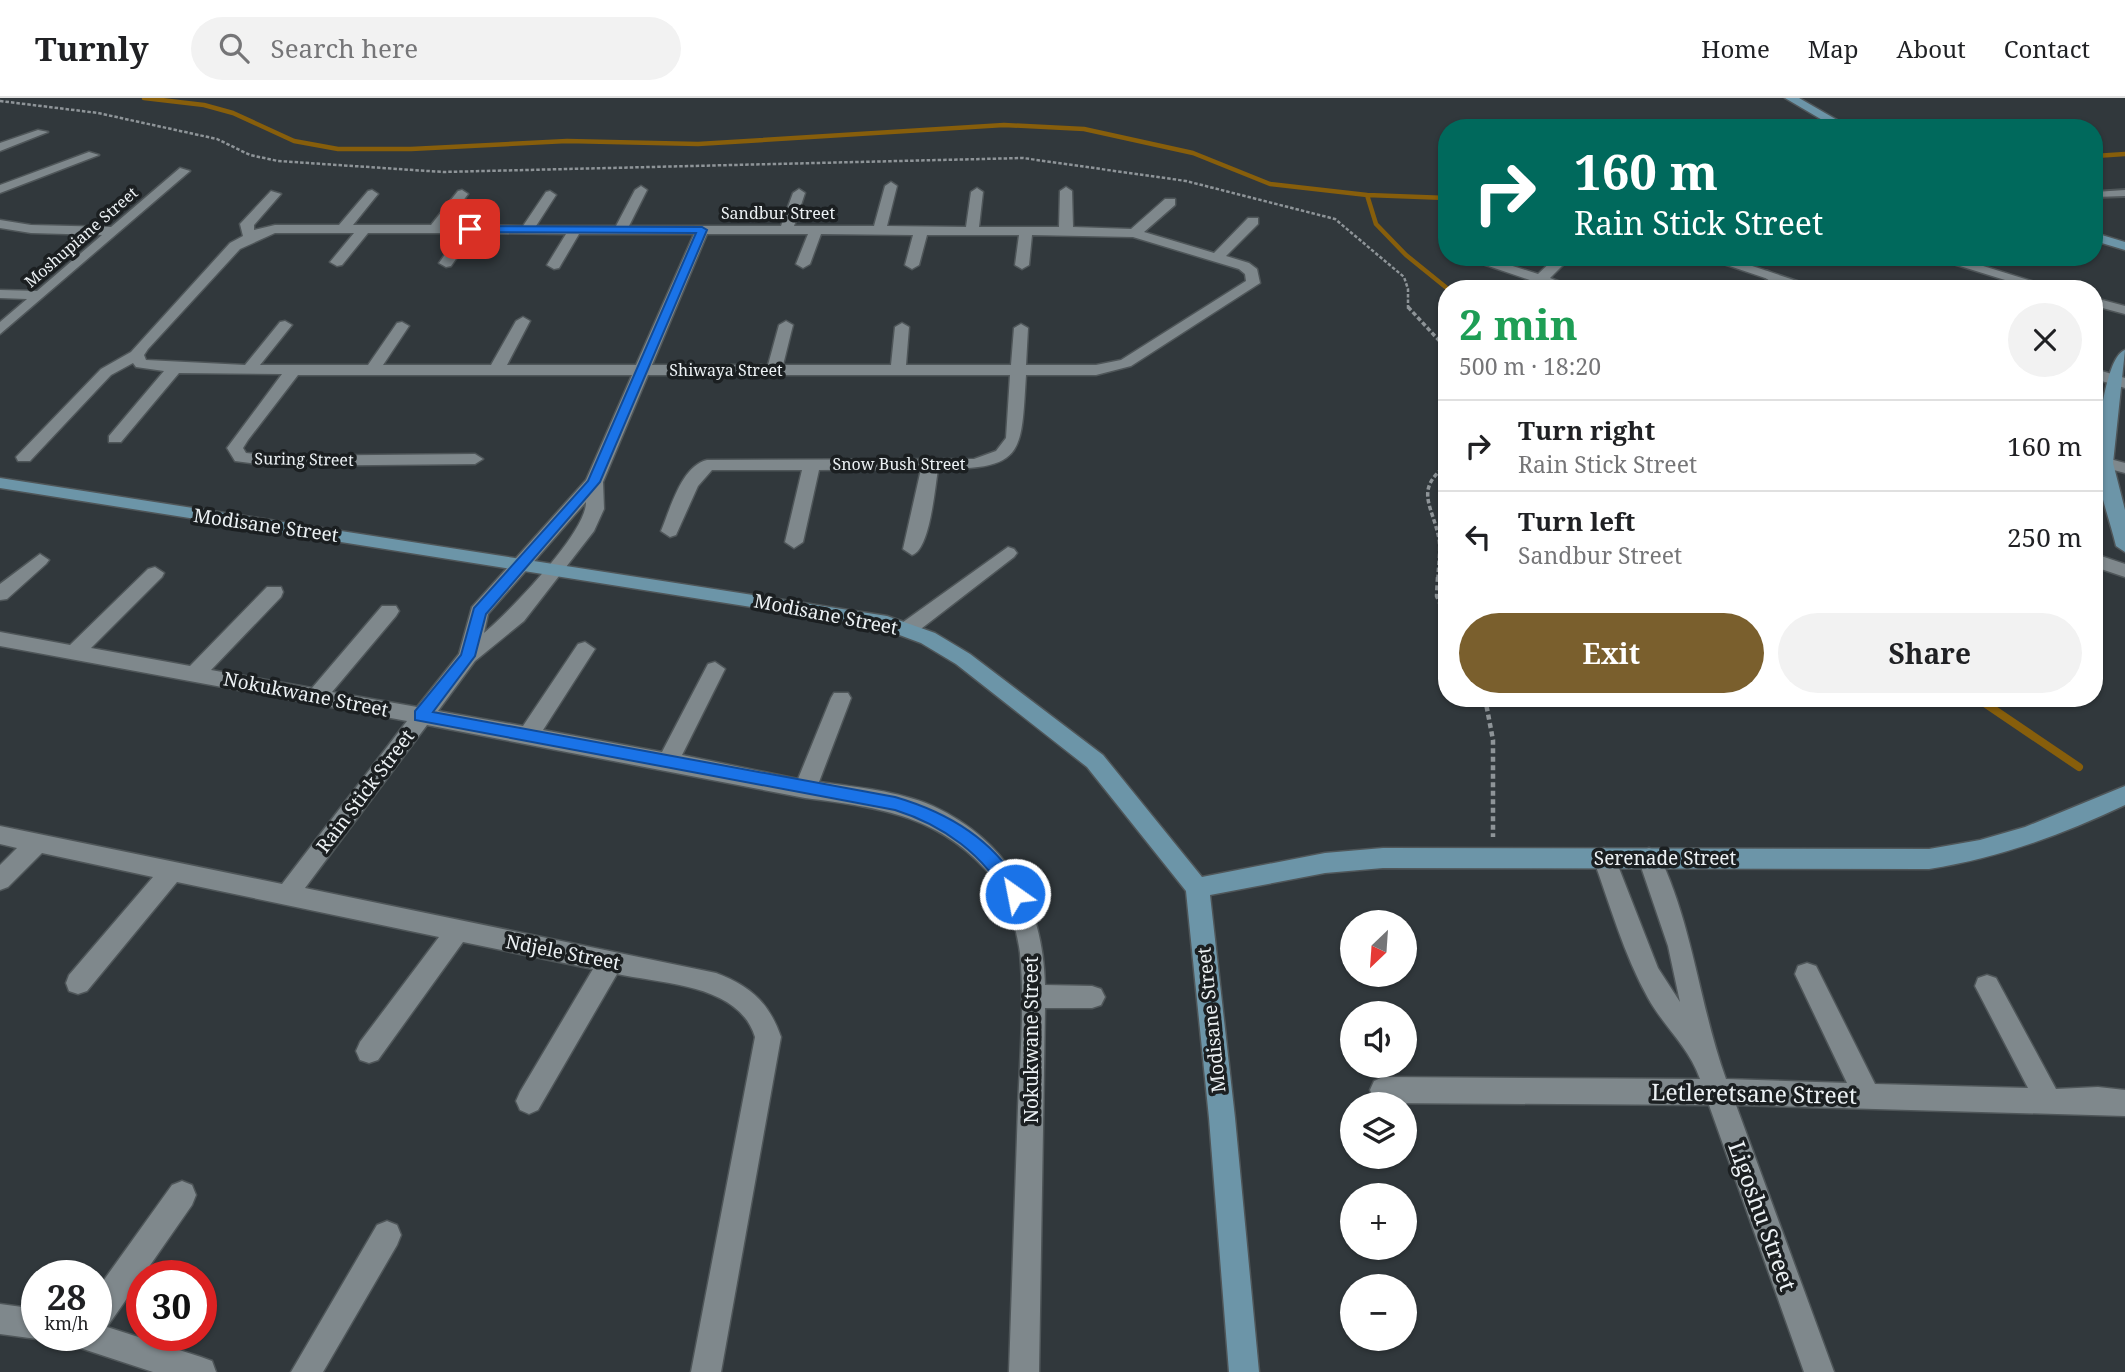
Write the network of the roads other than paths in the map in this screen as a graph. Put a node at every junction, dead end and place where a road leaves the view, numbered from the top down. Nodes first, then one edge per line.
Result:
1 (1791, 98) edge
2 (1828, 119) edge
3 (42, 132) dead end
4 (0, 147) edge
5 (93, 155) dead end
6 (184, 171) dead end
7 (891, 186) dead end
8 (0, 189) edge
9 (641, 190) dead end
10 (1066, 191) dead end
11 (977, 192) dead end
12 (799, 193) dead end
13 (2125, 193) edge
14 (275, 194) dead end
15 (372, 194) dead end
16 (462, 194) dead end
17 (2103, 194) edge
18 (550, 195) dead end
19 (1170, 202) dead end
20 (1253, 221) dead end
21 (0, 224) edge
22 (435, 229) junction
23 (470, 229) junction
24 (527, 229) junction
25 (342, 230) junction
26 (364, 230) junction
27 (575, 230) junction
28 (620, 230) junction
29 (702, 230) junction
30 (786, 230) junction
31 (816, 230) junction
32 (115, 231) junction
33 (879, 231) junction
34 (920, 231) junction
35 (972, 231) junction
36 (1026, 231) junction
37 (1066, 231) junction
38 (1134, 233) junction
39 (248, 237) junction
40 (2103, 239) edge
41 (462, 242) junction
42 (488, 242) dead end
43 (2125, 246) edge
44 (1217, 257) junction
45 (337, 262) dead end
46 (446, 263) dead end
47 (803, 264) dead end
48 (554, 265) dead end
49 (912, 265) dead end
50 (1022, 265) dead end
51 (1498, 266) edge
52 (1555, 266) edge
53 (1740, 266) edge
54 (1970, 266) edge
55 (2015, 266) edge
56 (1766, 274) junction
57 (1541, 279) junction
58 (1544, 280) edge
59 (1774, 280) edge
60 (1785, 280) edge
61 (2018, 280) edge
62 (2046, 280) edge
63 (1253, 283) joint
64 (0, 294) edge
65 (41, 295) junction
66 (2103, 304) edge
67 (2125, 310) edge
68 (523, 321) dead end
69 (285, 325) dead end
70 (786, 325) dead end
71 (402, 326) dead end
72 (902, 327) dead end
73 (1021, 328) dead end
74 (0, 330) edge
75 (2125, 355) edge
76 (137, 357) junction
77 (175, 368) junction
78 (249, 369) junction
79 (373, 369) junction
80 (497, 369) junction
81 (294, 370) junction
82 (644, 370) junction
83 (774, 370) junction
84 (898, 370) junction
85 (1018, 372) junction
86 (2103, 376) edge
87 (2120, 381) edge
88 (114, 439) dead end
89 (2103, 449) edge
90 (24, 457) dead end
91 (475, 459) dead end
92 (2103, 462) edge
93 (930, 464) junction
94 (812, 465) junction
95 (2125, 468) edge
96 (2103, 471) edge
97 (594, 482) junction
98 (0, 483) edge
99 (670, 531) dead end
100 (794, 542) dead end
101 (2125, 546) edge
102 (912, 549) dead end
103 (1008, 553) dead end
104 (40, 560) dead end
105 (2103, 563) edge
106 (523, 564) junction
107 (554, 569) junction
108 (2125, 571) edge
109 (155, 573) dead end
110 (274, 592) dead end
111 (0, 594) edge
112 (389, 611) dead end
113 (906, 630) junction
114 (0, 639) edge
115 (585, 649) dead end
116 (76, 651) junction
117 (468, 656) junction
118 (715, 669) dead end
119 (196, 674) junction
120 (317, 696) junction
121 (841, 698) dead end
122 (421, 715) junction
123 (527, 737) junction
124 (668, 761) junction
125 (806, 789) junction
126 (2125, 795) edge
127 (0, 835) edge
128 (37, 844) junction
129 (1604, 858) junction
130 (1649, 858) junction
131 (173, 871) junction
132 (0, 880) edge
133 (1196, 888) junction
134 (288, 893) junction
135 (457, 931) junction
136 (611, 962) junction
137 (1807, 974) dead end
138 (78, 984) dead end
139 (1987, 986) dead end
140 (1034, 996) junction
141 (1092, 997) dead end
142 (369, 1051) dead end
143 (1704, 1054) junction
144 (1383, 1090) dead end
145 (1717, 1092) junction
146 (1868, 1097) junction
147 (529, 1101) dead end
148 (2049, 1102) junction
149 (2125, 1103) edge
150 (182, 1195) dead end
151 (387, 1236) dead end
152 (112, 1294) edge
153 (0, 1319) edge
154 (21, 1322) edge
155 (112, 1344) edge
156 (201, 1372) edge
157 (306, 1372) edge
158 (706, 1372) edge
159 (1024, 1372) edge
160 (1244, 1372) edge
161 (1819, 1372) edge

1 - 2 street
3 - 4 street
5 - 8 street
6 - 32 street, Moshupiane Street
7 - 33 street
9 - 28 street
10 - 37 street
11 - 35 street
12 - 30 street
13 - 17 lane
14 - 39 street
15 - 25 street
16 - 22 street
18 - 24 street
19 - 38 street
20 - 44 street
21 - 32 street
22 - 23 street, Sandbur Street
22 - 26 street, Sandbur Street
23 - 24 street, Sandbur Street
23 - 41 street
24 - 27 street, Sandbur Street
25 - 26 street, Sandbur Street
25 - 39 street, Sandbur Street
26 - 45 street
27 - 28 street, Sandbur Street
27 - 48 street
28 - 29 street, Sandbur Street
29 - 30 street, Sandbur Street
29 - 82 street, Rain Stick Street
30 - 31 street, Sandbur Street
31 - 33 street, Sandbur Street
31 - 47 street
32 - 65 street, Moshupiane Street
33 - 34 street, Sandbur Street
34 - 35 street, Sandbur Street
34 - 49 street
35 - 36 street, Sandbur Street
36 - 37 street, Sandbur Street
36 - 50 street
37 - 38 street, Sandbur Street
38 - 44 street, Sandbur Street
39 - 76 street
40 - 43 street
41 - 42 street
41 - 46 street
44 - 63 street, Sandbur Street
51 - 57 street
52 - 57 street
53 - 56 street
54 - 61 street
55 - 62 street
56 - 59 lane
56 - 60 street
57 - 58 street
63 - 85 street, Shiwaya Street
64 - 65 street
65 - 74 street, Moshupiane Street
66 - 67 street
68 - 80 street
69 - 78 street
70 - 83 street
71 - 79 street
72 - 84 street
73 - 85 street, Snow Bush Street
75 - 87 street
76 - 77 street, Shiwaya Street
76 - 90 street
77 - 78 street, Shiwaya Street
77 - 88 street
78 - 81 street, Shiwaya Street
79 - 80 street, Shiwaya Street
79 - 81 street, Shiwaya Street
80 - 82 street, Shiwaya Street
81 - 91 street, Suring Street
82 - 83 street, Shiwaya Street
82 - 97 street, Rain Stick Street
83 - 84 street, Shiwaya Street
84 - 85 street, Shiwaya Street
85 - 93 street, Snow Bush Street
86 - 87 street
87 - 89 street
92 - 95 street
93 - 94 street, Snow Bush Street
93 - 102 street
94 - 99 street, Snow Bush Street
94 - 100 street
96 - 101 street
97 - 106 street, Rain Stick Street
97 - 107 street, Rain Stick Street
98 - 106 street, Modisane Street
103 - 113 street
104 - 111 street
105 - 108 street
106 - 107 street, Modisane Street
106 - 117 street, Rain Stick Street
107 - 113 street, Modisane Street
107 - 117 street, Rain Stick Street
109 - 116 street
110 - 119 street
112 - 120 street
113 - 133 street, Modisane Street
114 - 116 street, Nokukwane Street
115 - 123 street
116 - 119 street, Nokukwane Street
117 - 122 street, Rain Stick Street
118 - 124 street
119 - 120 street, Nokukwane Street
120 - 122 street, Nokukwane Street
121 - 125 street
122 - 123 street, Nokukwane Street
122 - 134 street, Rain Stick Street
123 - 124 street, Nokukwane Street
124 - 125 street, Nokukwane Street
125 - 140 street, Nokukwane Street
126 - 130 street, Serenade Street
127 - 128 street, Ndjele Street
128 - 131 street, Ndjele Street
128 - 132 street
129 - 130 street, Serenade Street
129 - 133 street, Serenade Street
129 - 143 street
130 - 143 street, Ligoshu Street
131 - 134 street, Ndjele Street
131 - 138 street
133 - 160 street, Modisane Street
134 - 135 street, Ndjele Street
135 - 136 street, Ndjele Street
135 - 142 street
136 - 147 street
136 - 158 street, Ndjele Street
137 - 146 street
139 - 148 street
140 - 141 street
140 - 159 street, Nokukwane Street
143 - 145 street, Ligoshu Street
144 - 145 street, Letleretsane Street
145 - 146 street, Letleretsane Street
145 - 161 street, Ligoshu Street
146 - 148 street, Letleretsane Street
148 - 149 street, Letleretsane Street
150 - 152 street
151 - 157 street
153 - 154 street
155 - 156 street

